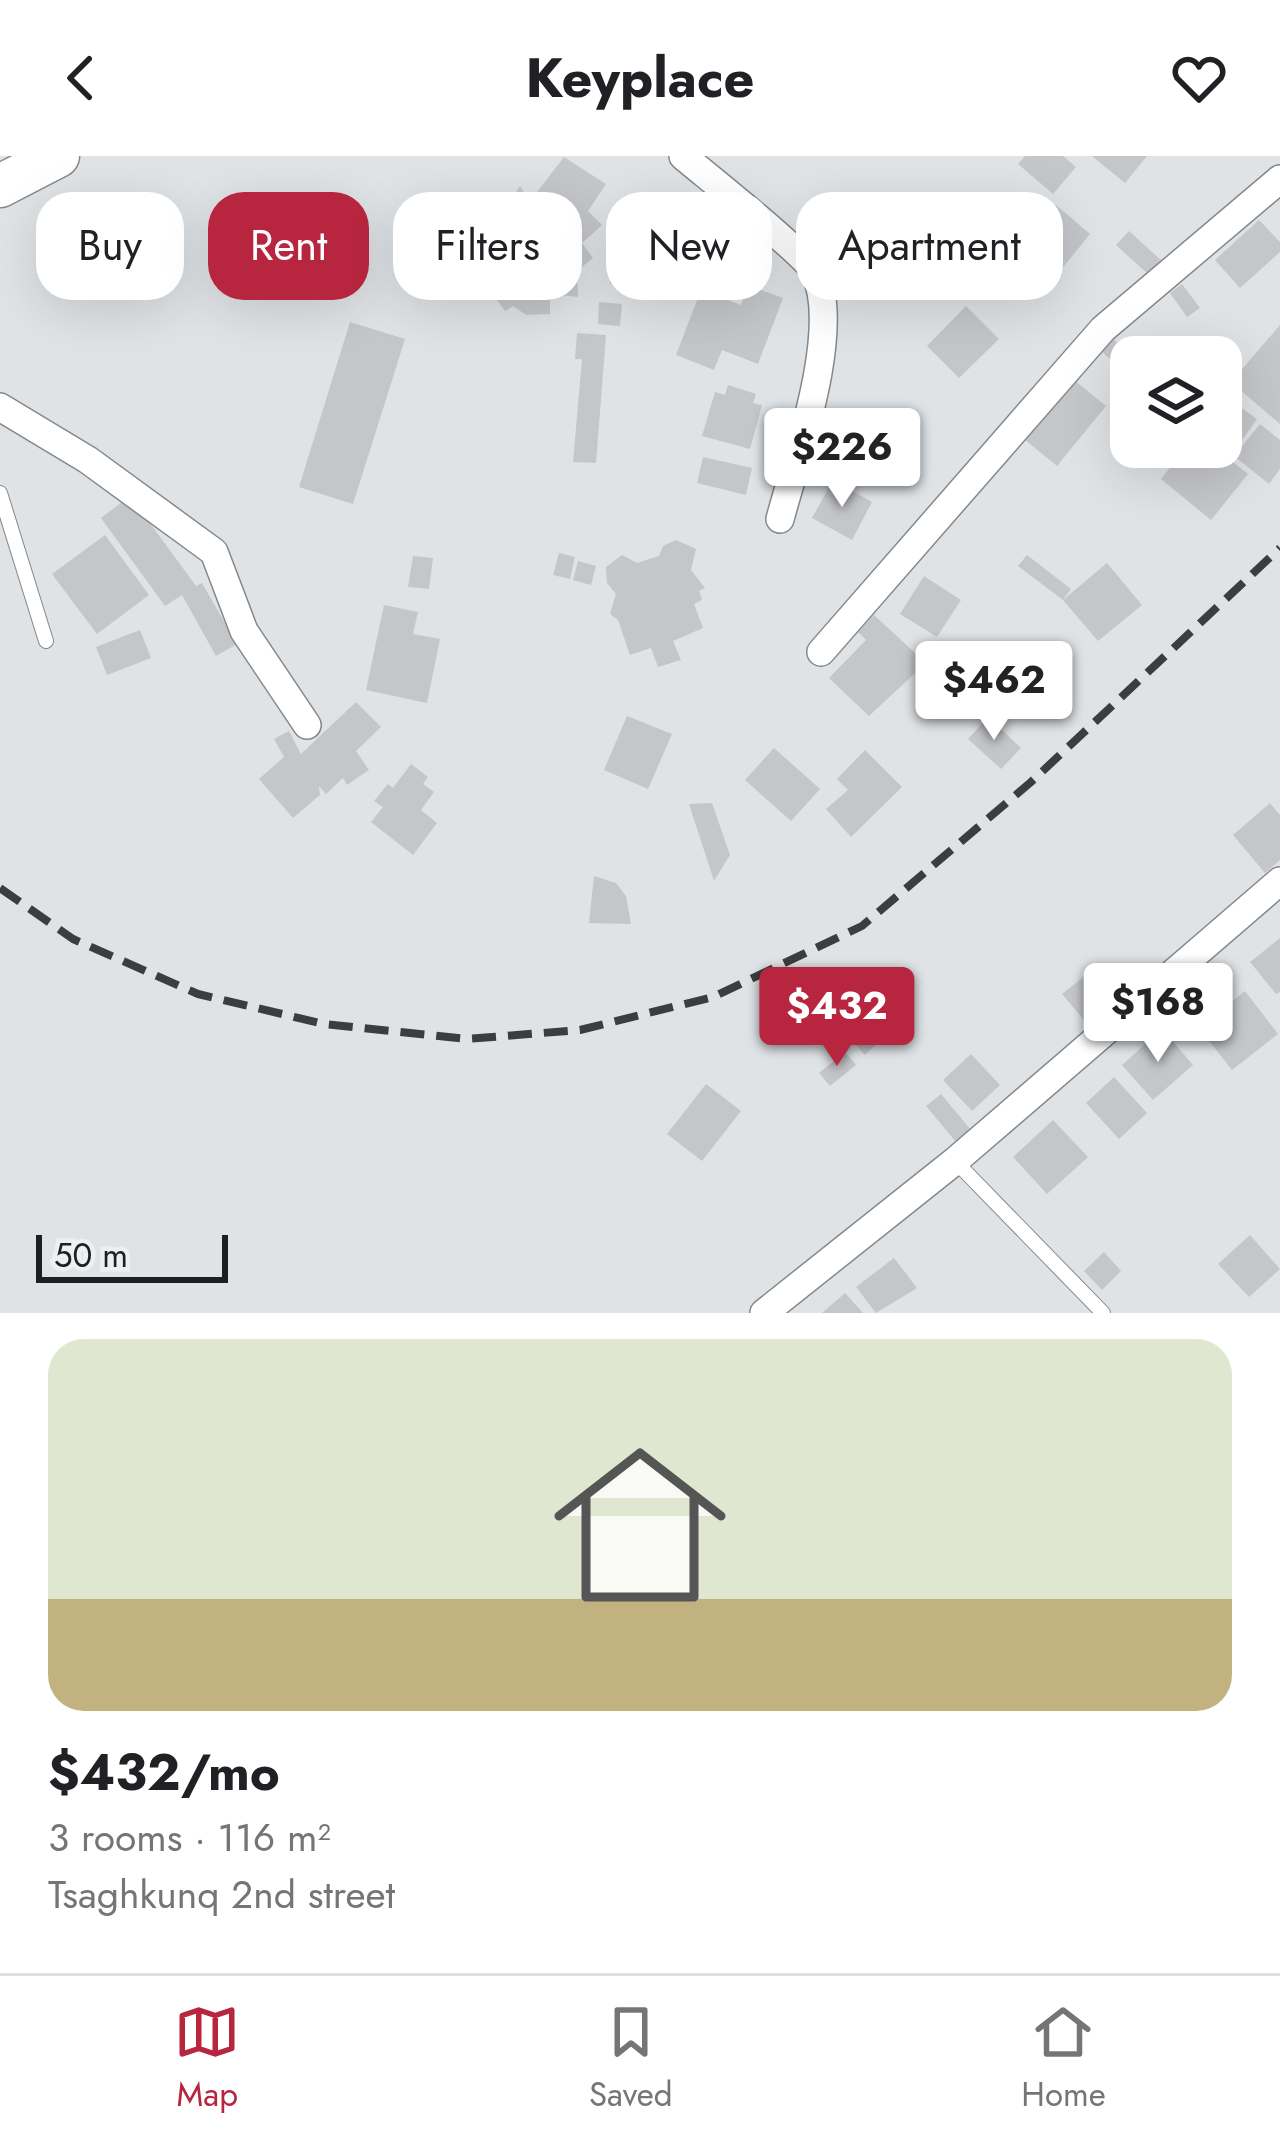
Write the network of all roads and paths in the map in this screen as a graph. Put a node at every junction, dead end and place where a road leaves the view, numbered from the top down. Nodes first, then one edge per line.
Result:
1 (58, 156) edge
2 (682, 156) edge
3 (1280, 179) edge
4 (0, 186) edge
5 (0, 406) edge
6 (0, 493) edge
7 (780, 519) dead end
8 (46, 641) dead end
9 (821, 652) dead end
10 (307, 725) dead end
11 (1280, 881) edge
12 (955, 1161) junction
13 (764, 1313) edge
14 (1103, 1313) edge

1 - 4 main road
2 - 7 street
3 - 9 street
5 - 10 street
6 - 8 lane
11 - 12 street
12 - 13 street
12 - 14 lane

